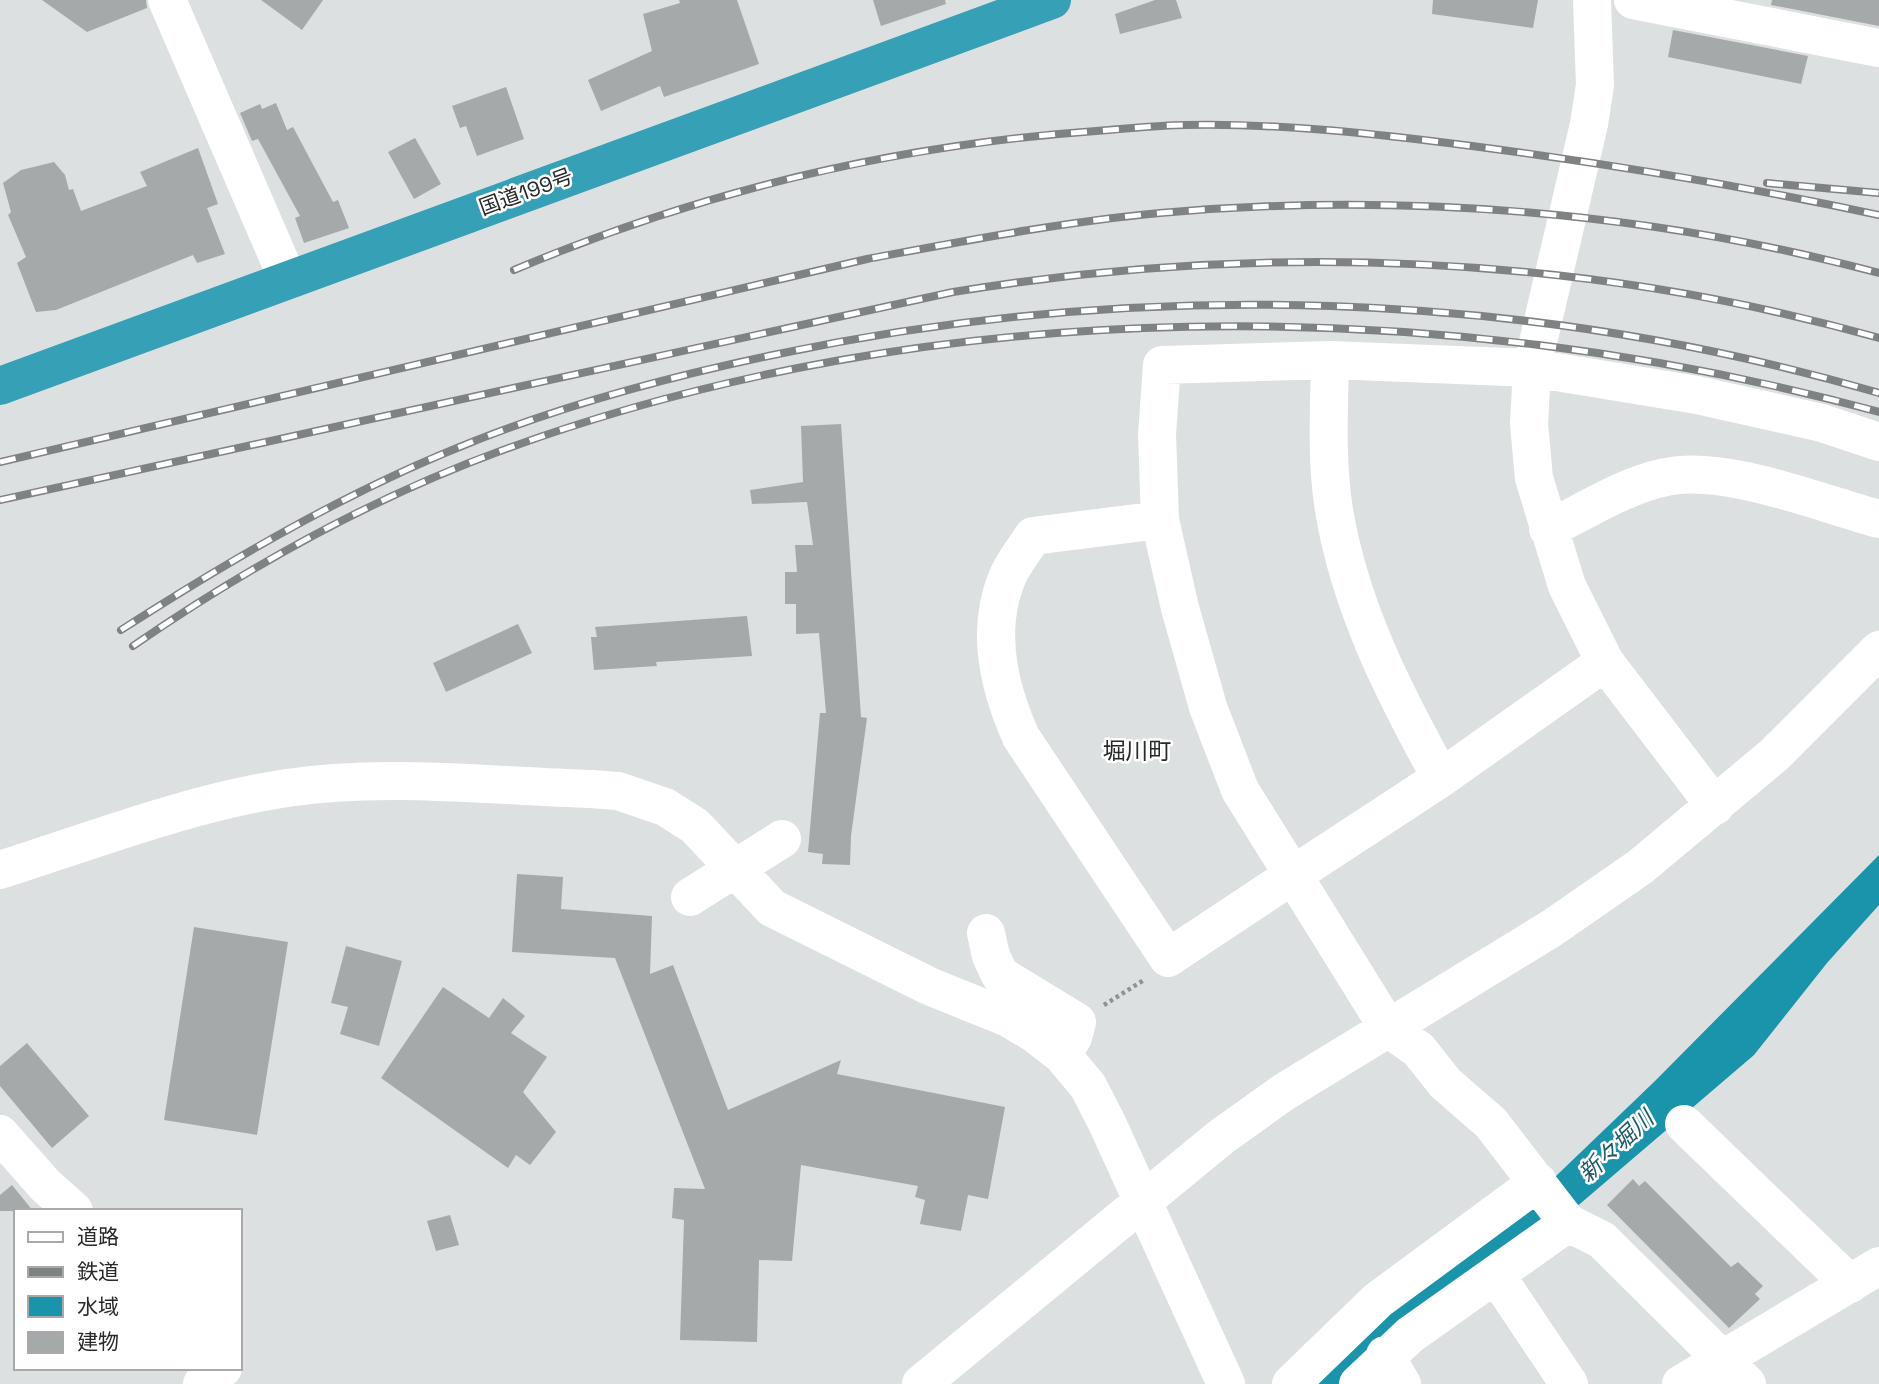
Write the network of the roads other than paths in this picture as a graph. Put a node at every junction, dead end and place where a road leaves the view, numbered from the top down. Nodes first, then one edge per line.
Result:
1 (167, 0) edge
2 (1052, 0) edge
3 (1592, 0) edge
4 (1633, 0) edge
5 (1814, 16) edge
6 (1879, 48) edge
7 (288, 279) junction
8 (1330, 360) junction
9 (1532, 368) junction
10 (0, 386) edge
11 (1879, 442) edge
12 (1879, 519) edge
13 (1160, 520) junction
14 (1548, 529) junction
15 (1879, 650) edge
16 (1605, 662) junction
17 (1441, 778) junction
18 (1716, 806) junction
19 (782, 839) dead end
20 (0, 870) edge
21 (1293, 875) junction
22 (690, 897) dead end
23 (986, 933) dead end
24 (1388, 1028) junction
25 (1070, 1039) junction
26 (1684, 1124) dead end
27 (0, 1134) edge
28 (1143, 1202) junction
29 (1553, 1202) junction
30 (72, 1209) edge
31 (1496, 1275) junction
32 (1864, 1275) edge
33 (222, 1370) edge
34 (1394, 1370) edge
35 (1734, 1372) edge
36 (202, 1384) edge
37 (921, 1384) edge
38 (1226, 1384) edge
39 (1291, 1384) edge
40 (1358, 1384) edge
41 (1569, 1384) edge
42 (1681, 1384) edge

1 - 7 street
2 - 7 highway, 国道199号
3 - 9 street
4 - 5 street
5 - 6 street
7 - 10 highway, 国道199号
8 - 9 street
8 - 13 street
8 - 17 street
9 - 11 street
9 - 14 street
12 - 14 street
13 - 21 street
13 - 21 street
14 - 16 street
15 - 18 street
16 - 17 street
16 - 18 street
17 - 21 street
18 - 24 street
19 - 22 street
20 - 25 street
21 - 24 street
23 - 25 street
24 - 28 street
24 - 29 street
25 - 28 street
26 - 32 street
27 - 30 street
28 - 37 street
28 - 38 street
29 - 31 street
29 - 35 street
29 - 39 street
31 - 34 street
31 - 41 street
32 - 35 street
33 - 36 street
34 - 40 street
35 - 42 street

